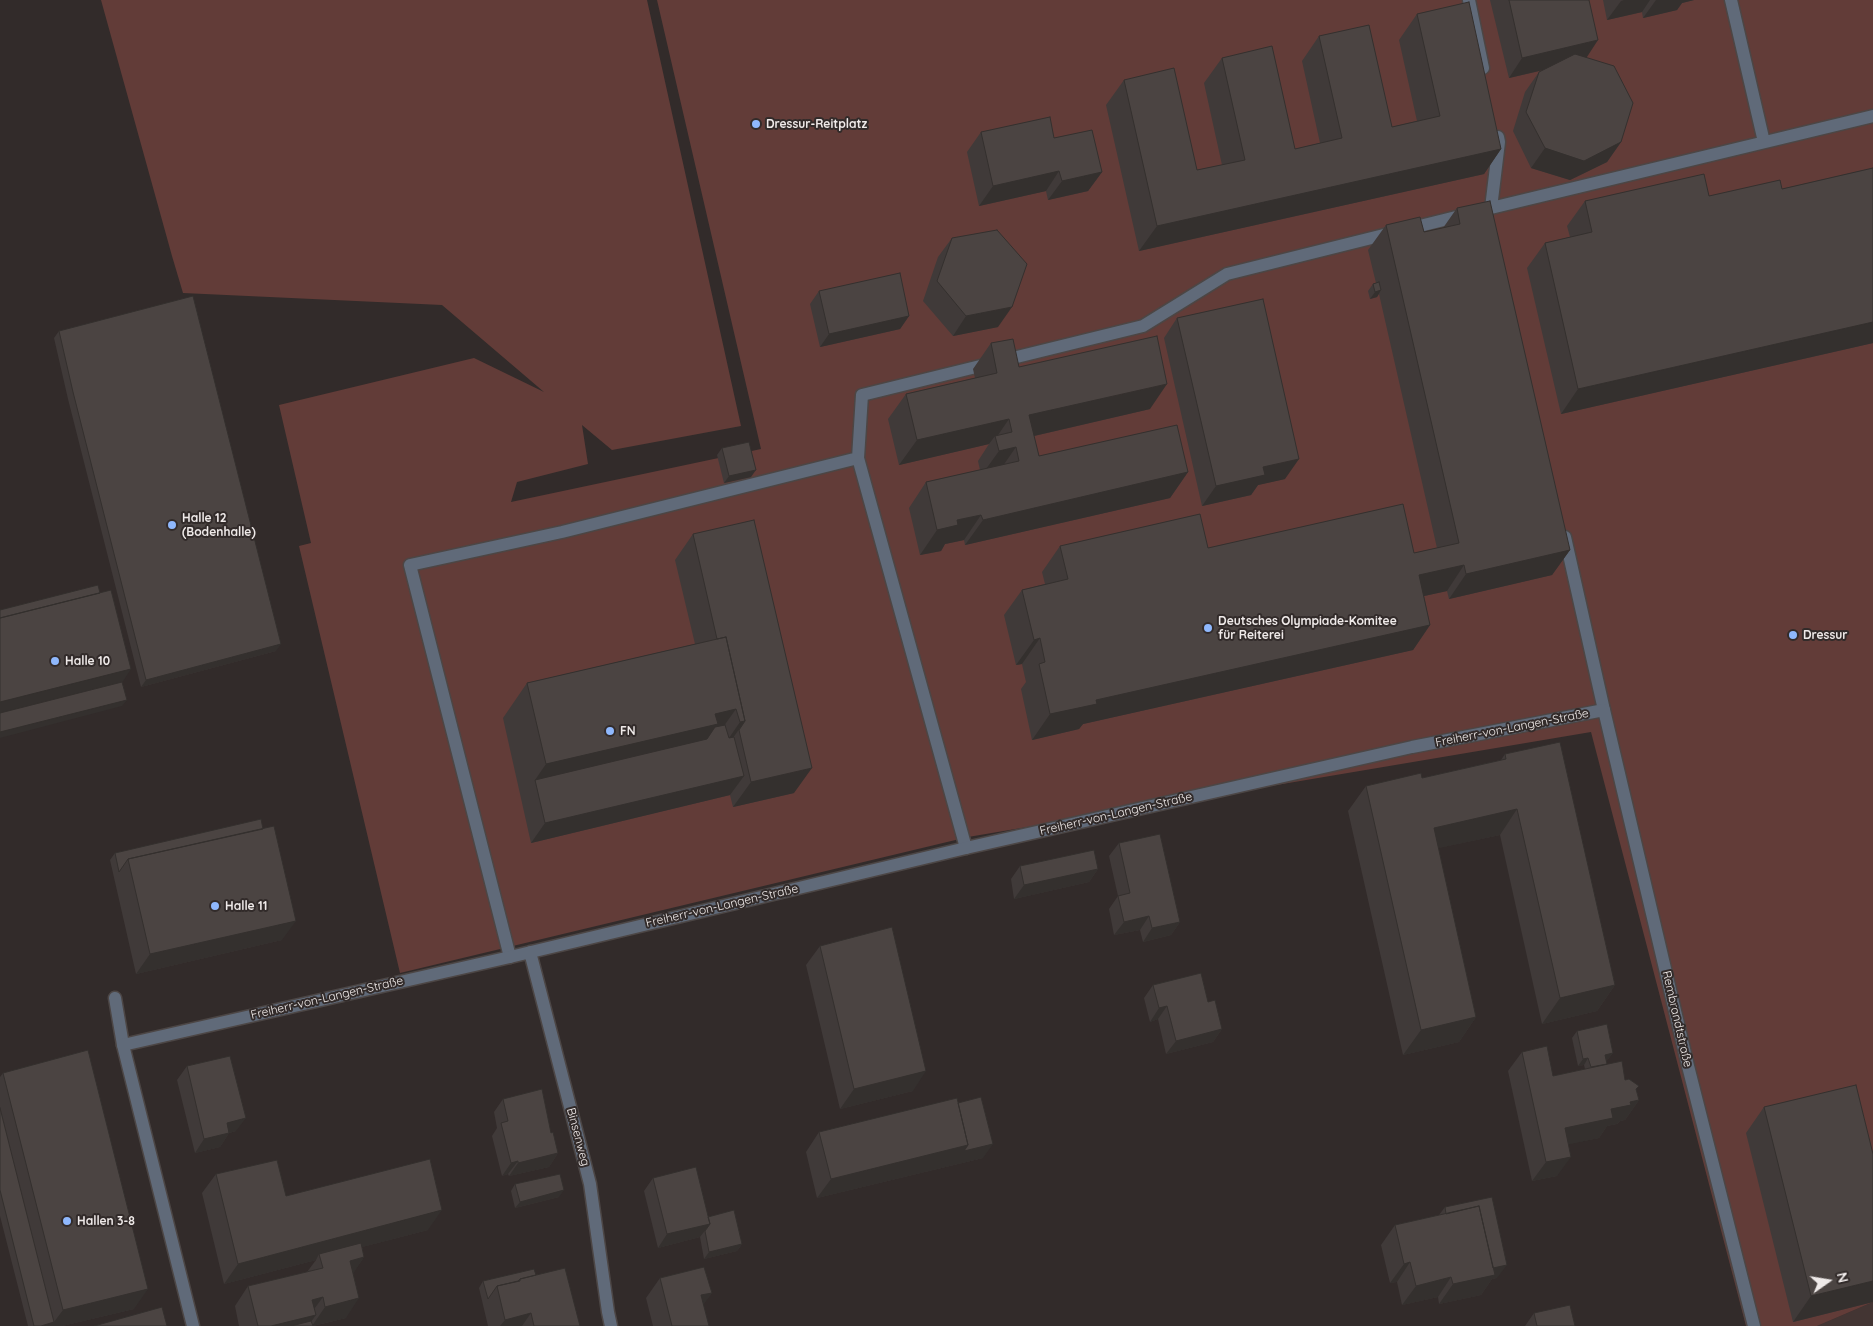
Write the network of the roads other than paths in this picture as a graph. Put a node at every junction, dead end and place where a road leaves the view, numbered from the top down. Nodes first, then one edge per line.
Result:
1 (1468, 0) edge
2 (1731, 0) edge
3 (1485, 76) edge
4 (1873, 116) edge
5 (1495, 123) edge
6 (1764, 142) junction
7 (1484, 212) junction
8 (858, 458) junction
9 (1562, 527) edge
10 (1604, 710) junction
11 (966, 848) junction
12 (530, 952) junction
13 (510, 957) junction
14 (115, 998) dead end
15 (123, 1045) junction
16 (193, 1326) edge
17 (611, 1326) edge
18 (1754, 1326) edge

1 - 3 street
2 - 6 street
4 - 6 street
5 - 7 street
6 - 7 street
7 - 8 street
8 - 11 street
8 - 13 street
9 - 10 street, Rembrandtstraße
10 - 11 street, Freiherr-von-Langen-Straße
10 - 18 street, Rembrandtstraße
11 - 12 street, Freiherr-von-Langen-Straße
12 - 13 street, Freiherr-von-Langen-Straße
12 - 17 street, Binsenweg
13 - 15 street, Freiherr-von-Langen-Straße
14 - 15 street
15 - 16 street

